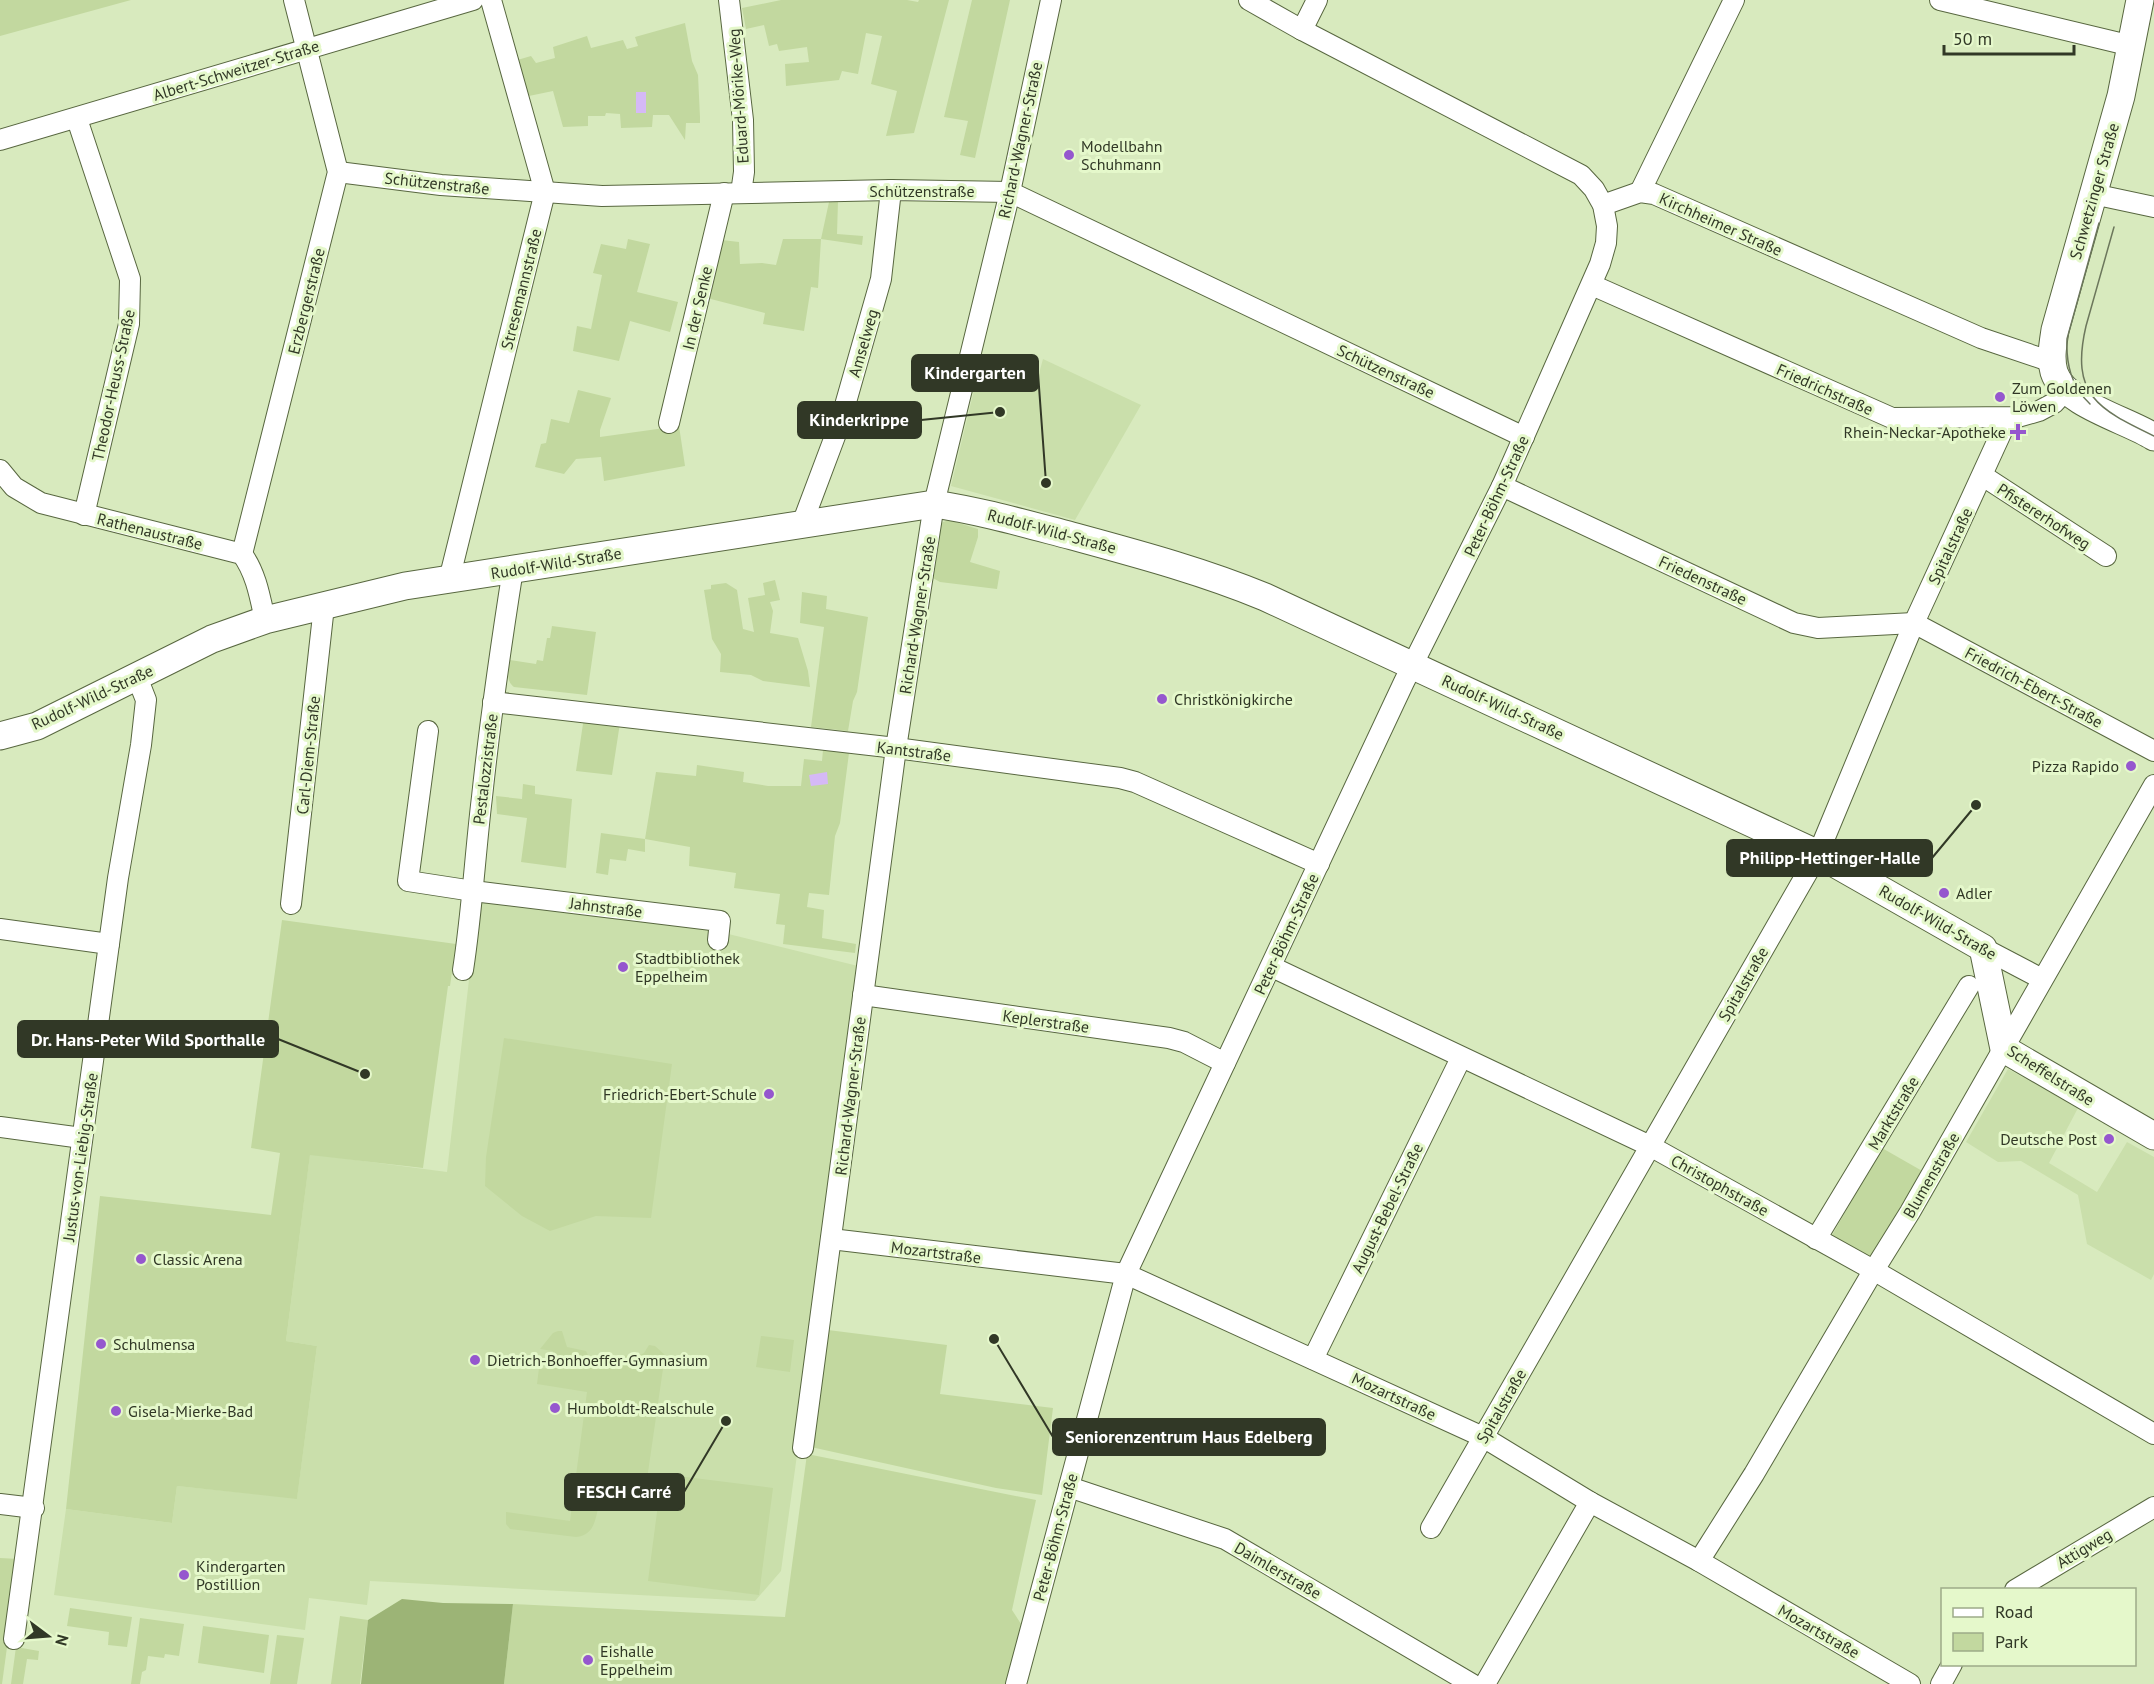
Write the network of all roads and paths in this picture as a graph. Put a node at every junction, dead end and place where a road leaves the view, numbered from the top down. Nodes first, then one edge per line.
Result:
1 (294, 0) edge
2 (472, 0) edge
3 (491, 0) edge
4 (729, 0) edge
5 (1051, 0) edge
6 (1249, 0) edge
7 (1317, 0) edge
8 (1734, 0) edge
9 (1940, 0) edge
10 (2140, 0) edge
11 (1302, 30) junction
12 (2140, 34) edge
13 (306, 48) junction
14 (77, 119) junction
15 (0, 140) edge
16 (338, 172) junction
17 (891, 190) junction
18 (545, 192) junction
19 (1010, 192) junction
20 (1640, 192) junction
21 (733, 193) junction
22 (2093, 194) junction
23 (1603, 205) junction
24 (2154, 207) edge
25 (1592, 285) junction
26 (2059, 378) junction
27 (2008, 418) junction
28 (669, 423) dead end
29 (1524, 437) junction
30 (2154, 437) edge
31 (0, 470) edge
32 (1983, 476) junction
33 (1502, 486) junction
34 (934, 504) junction
35 (84, 515) junction
36 (802, 524) junction
37 (242, 554) junction
38 (2106, 556) dead end
39 (513, 570) junction
40 (449, 580) junction
41 (324, 606) junction
42 (265, 620) junction
43 (1914, 623) junction
44 (1414, 666) junction
45 (137, 676) junction
46 (493, 702) junction
47 (428, 731) dead end
48 (0, 736) edge
49 (896, 748) junction
50 (2154, 751) edge
51 (2154, 785) edge
52 (1818, 854) junction
53 (1319, 864) junction
54 (473, 891) junction
55 (291, 904) dead end
56 (0, 930) edge
57 (718, 940) dead end
58 (110, 944) junction
59 (1983, 948) junction
60 (1272, 967) junction
61 (463, 970) dead end
62 (2042, 980) junction
63 (1969, 986) dead end
64 (863, 995) junction
65 (2004, 1049) junction
66 (1461, 1058) junction
67 (1225, 1063) junction
68 (0, 1127) edge
69 (2154, 1136) edge
70 (82, 1138) junction
71 (1650, 1146) junction
72 (831, 1239) junction
73 (1816, 1239) junction
74 (1875, 1272) junction
75 (1126, 1274) junction
76 (1313, 1359) junction
77 (2154, 1434) edge
78 (1483, 1437) junction
79 (803, 1448) dead end
80 (1069, 1487) junction
81 (1590, 1502) junction
82 (0, 1504) edge
83 (2154, 1507) edge
84 (34, 1508) junction
85 (1431, 1527) dead end
86 (1700, 1561) junction
87 (2018, 1588) edge
88 (14, 1639) dead end
89 (1951, 1666) edge
90 (1016, 1684) edge
91 (1472, 1684) edge
92 (1485, 1684) edge
93 (1910, 1684) edge
94 (1941, 1684) edge

1 - 13 street, Erzbergerstraße
2 - 13 street, Albert-Schweitzer-Straße
3 - 18 street, Stresemannstraße
4 - 21 street, Eduard-Mörike-Weg
5 - 19 street, Richard-Wagner-Straße
6 - 11 street
7 - 11 street
8 - 20 street
9 - 12 street
10 - 12 street, Schwetzinger Straße
11 - 23 street
12 - 22 street, Schwetzinger Straße
13 - 14 street, Albert-Schweitzer-Straße
13 - 16 street, Erzbergerstraße
14 - 15 street, Albert-Schweitzer-Straße
14 - 35 street, Theodor-Heuss-Straße
16 - 18 street, Schützenstraße
16 - 37 street, Erzbergerstraße
17 - 19 street, Schützenstraße
17 - 21 street, Schützenstraße
17 - 36 street, Amselweg
18 - 21 street, Schützenstraße
18 - 40 street, Stresemannstraße
19 - 29 street, Schützenstraße
19 - 34 street, Richard-Wagner-Straße
20 - 23 street, Kirchheimer Straße
20 - 26 street, Kirchheimer Straße
21 - 28 street, In der Senke
22 - 24 street
22 - 26 street, Schwetzinger Straße
23 - 25 street, Peter-Böhm-Straße
25 - 27 street, Friedrichstraße
25 - 29 street, Peter-Böhm-Straße
26 - 27 street, Friedrichstraße
26 - 30 street
27 - 32 street, Spitalstraße
29 - 33 street, Peter-Böhm-Straße
31 - 35 street, Rathenaustraße
32 - 38 street, Pfistererhofweg
32 - 43 street, Spitalstraße
33 - 43 street, Friedenstraße
33 - 44 street, Peter-Böhm-Straße
34 - 36 street, Rudolf-Wild-Straße
34 - 44 street, Rudolf-Wild-Straße
34 - 49 street, Richard-Wagner-Straße
35 - 37 street, Rathenaustraße
36 - 39 street, Rudolf-Wild-Straße
37 - 42 street
39 - 40 street, Rudolf-Wild-Straße
39 - 46 street, Pestalozzistraße
40 - 41 street, Rudolf-Wild-Straße
41 - 42 street, Rudolf-Wild-Straße
41 - 55 street, Carl-Diem-Straße
42 - 45 street, Rudolf-Wild-Straße
43 - 50 street, Friedrich-Ebert-Straße
43 - 52 street, Spitalstraße
44 - 52 street, Rudolf-Wild-Straße
44 - 53 street, Peter-Böhm-Straße
45 - 48 street, Rudolf-Wild-Straße
45 - 58 street, Justus-von-Liebig-Straße
46 - 49 street, Kantstraße
46 - 54 street, Pestalozzistraße
47 - 54 street
49 - 53 street, Kantstraße
49 - 64 street, Richard-Wagner-Straße
51 - 62 street, Blumenstraße
52 - 59 street, Rudolf-Wild-Straße
52 - 71 street, Spitalstraße
53 - 60 street, Peter-Böhm-Straße
54 - 57 street, Jahnstraße
54 - 61 street, Pestalozzistraße
56 - 58 street
58 - 70 street, Justus-von-Liebig-Straße
59 - 62 street, Rudolf-Wild-Straße
59 - 65 street, Scheffelstraße
60 - 66 street, Christophstraße
60 - 67 street, Peter-Böhm-Straße
62 - 65 street, Blumenstraße
63 - 73 street, Marktstraße
64 - 67 street, Keplerstraße
64 - 72 street, Richard-Wagner-Straße
65 - 69 street, Scheffelstraße
65 - 74 street, Blumenstraße
66 - 71 street, Christophstraße
66 - 76 street, August-Bebel-Straße
67 - 75 street, Peter-Böhm-Straße
68 - 70 street
70 - 84 street, Justus-von-Liebig-Straße
71 - 73 street, Christophstraße
71 - 78 street, Spitalstraße
72 - 75 street, Mozartstraße
72 - 79 street, Richard-Wagner-Straße
73 - 74 street, Christophstraße
74 - 77 street, Christophstraße
74 - 86 street, Blumenstraße
75 - 76 street, Mozartstraße
75 - 80 street, Peter-Böhm-Straße
76 - 78 street, Mozartstraße
78 - 81 street, Mozartstraße
78 - 85 street, Spitalstraße
80 - 90 street, Peter-Böhm-Straße
80 - 91 street, Daimlerstraße
81 - 86 street, Mozartstraße
81 - 92 street
82 - 84 street
83 - 87 street, Attigweg
84 - 88 street, Justus-von-Liebig-Straße
86 - 93 street, Mozartstraße
89 - 94 street

